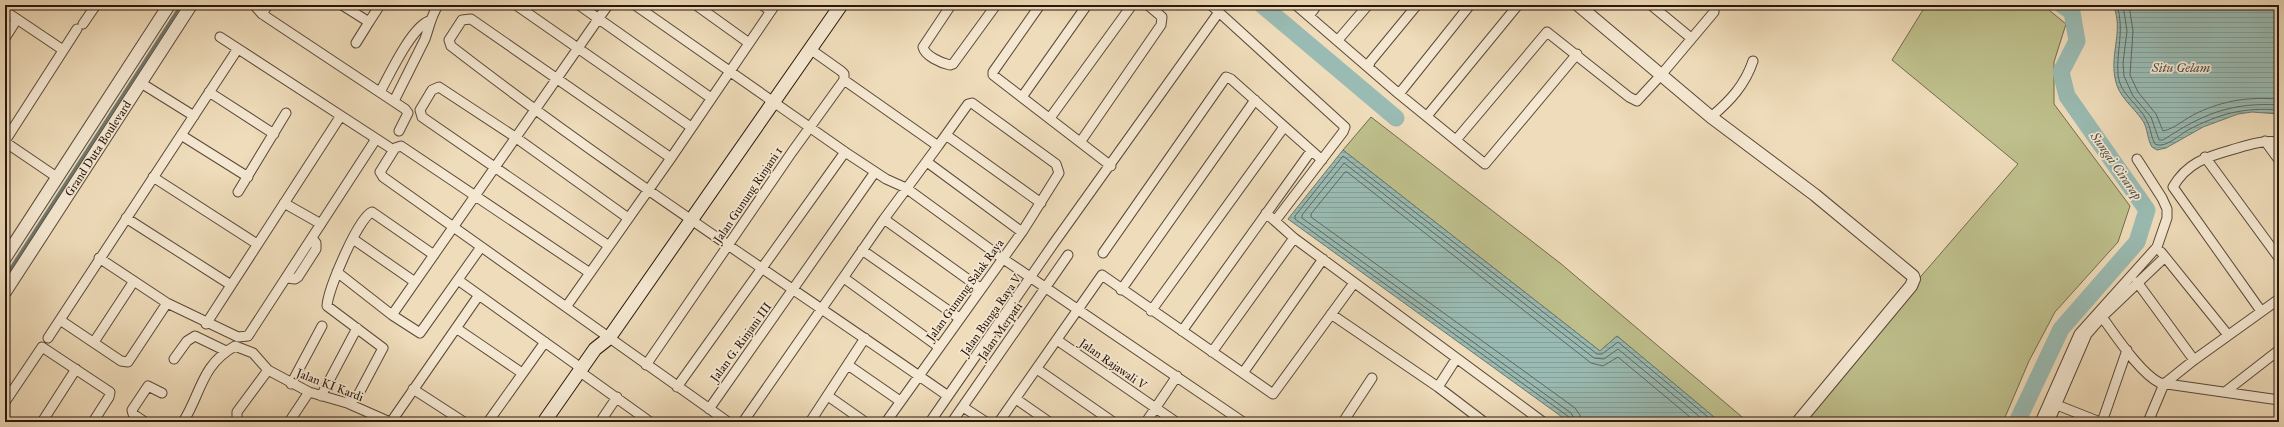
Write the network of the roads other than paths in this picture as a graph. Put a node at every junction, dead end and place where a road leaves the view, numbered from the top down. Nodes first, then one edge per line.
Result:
1 (169, 5) edge
2 (191, 5) edge
3 (254, 5) edge
4 (268, 5) edge
5 (342, 5) edge
6 (380, 5) edge
7 (438, 5) edge
8 (516, 5) edge
9 (579, 5) edge
10 (608, 5) edge
11 (635, 5) edge
12 (696, 5) edge
13 (762, 5) edge
14 (830, 5) edge
15 (841, 5) edge
16 (951, 5) edge
17 (996, 5) edge
18 (1040, 5) edge
19 (1087, 5) edge
20 (1132, 5) edge
21 (1148, 5) edge
22 (1211, 5) edge
23 (1296, 5) edge
24 (1317, 5) edge
25 (1368, 5) edge
26 (1417, 5) edge
27 (1470, 5) edge
28 (1518, 5) edge
29 (1578, 5) edge
30 (1651, 5) edge
31 (1714, 5) edge
32 (94, 6) edge
33 (773, 8) edge
34 (5, 11) edge
35 (1219, 12) junction
36 (262, 14) junction
37 (1308, 16) junction
38 (598, 18) junction
39 (17, 19) junction
40 (429, 21) junction
41 (369, 22) junction
42 (220, 37) dead end
43 (5, 38) edge
44 (1691, 38) junction
45 (1338, 40) junction
46 (356, 43) dead end
47 (749, 43) junction
48 (577, 48) junction
49 (810, 49) junction
50 (63, 50) junction
51 (238, 50) junction
52 (1577, 54) junction
53 (1753, 61) dead end
54 (1369, 66) junction
55 (729, 72) junction
56 (1661, 75) junction
57 (556, 78) junction
58 (844, 80) junction
59 (141, 83) junction
60 (209, 92) junction
61 (380, 92) junction
62 (1399, 94) junction
63 (1022, 97) junction
64 (711, 98) junction
65 (770, 100) junction
66 (1255, 100) junction
67 (394, 101) junction
68 (534, 110) junction
69 (286, 113) dead end
70 (194, 116) junction
71 (1427, 116) junction
72 (340, 117) junction
73 (1711, 117) junction
74 (1050, 118) junction
75 (691, 127) junction
76 (810, 127) junction
77 (1284, 127) junction
78 (400, 131) dead end
79 (274, 134) junction
80 (181, 135) junction
81 (946, 135) junction
82 (515, 138) junction
83 (376, 139) junction
84 (1456, 140) junction
85 (5, 141) edge
86 (2265, 141) junction
87 (1081, 142) junction
88 (2279, 142) edge
89 (938, 146) junction
90 (389, 147) dead end
91 (845, 152) junction
92 (1311, 152) junction
93 (2205, 157) junction
94 (671, 158) junction
95 (2137, 159) dead end
96 (1322, 160) junction
97 (2279, 160) edge
98 (927, 162) junction
99 (1111, 166) junction
100 (494, 167) junction
101 (875, 172) junction
102 (248, 177) junction
103 (58, 178) junction
104 (153, 178) junction
105 (906, 188) junction
106 (649, 189) junction
107 (238, 192) dead end
108 (475, 196) junction
109 (1041, 202) junction
110 (284, 203) junction
111 (1266, 213) junction
112 (688, 216) junction
113 (126, 218) junction
114 (628, 218) junction
115 (884, 219) junction
116 (1275, 221) junction
117 (321, 224) junction
118 (453, 228) junction
119 (1022, 232) junction
120 (1294, 238) junction
121 (353, 239) junction
122 (257, 244) junction
123 (609, 246) junction
124 (728, 246) junction
125 (481, 247) junction
126 (2157, 247) junction
127 (862, 250) junction
128 (1103, 253) dead end
129 (434, 255) junction
130 (1068, 255) dead end
131 (2165, 257) junction
132 (5, 258) edge
133 (99, 258) junction
134 (1002, 258) junction
135 (2279, 258) edge
136 (1323, 259) junction
137 (762, 267) junction
138 (337, 272) junction
139 (590, 273) junction
140 (1032, 276) junction
141 (844, 278) junction
142 (458, 280) junction
143 (134, 281) junction
144 (415, 282) junction
145 (2137, 282) junction
146 (1354, 283) junction
147 (231, 285) junction
148 (1046, 286) junction
149 (980, 288) junction
150 (794, 289) junction
151 (1121, 290) junction
152 (5, 292) edge
153 (479, 295) junction
154 (2279, 299) edge
155 (168, 303) junction
156 (566, 306) junction
157 (823, 309) junction
158 (1079, 310) junction
159 (1151, 311) junction
160 (2261, 311) junction
161 (1331, 314) junction
162 (392, 315) junction
163 (2102, 317) junction
164 (959, 318) junction
165 (60, 320) junction
166 (206, 324) junction
167 (322, 326) dead end
168 (357, 328) junction
169 (456, 328) junction
170 (1182, 331) junction
171 (605, 335) junction
172 (2228, 335) junction
173 (48, 338) dead end
174 (865, 338) junction
175 (1057, 340) junction
176 (94, 342) junction
177 (545, 342) junction
178 (939, 346) junction
179 (2127, 350) junction
180 (2279, 350) edge
181 (226, 351) junction
182 (1212, 352) junction
183 (174, 359) dead end
184 (1456, 359) junction
185 (2194, 360) junction
186 (646, 365) junction
187 (848, 365) junction
188 (76, 369) junction
189 (580, 369) junction
190 (1037, 369) junction
191 (268, 370) junction
192 (522, 373) junction
193 (1243, 373) junction
194 (918, 376) junction
195 (1177, 376) junction
196 (1372, 378) dead end
197 (291, 384) junction
198 (2164, 384) junction
199 (677, 387) junction
200 (1438, 387) junction
201 (413, 389) junction
202 (309, 392) junction
203 (2225, 392) junction
204 (162, 393) dead end
205 (320, 396) junction
206 (828, 396) junction
207 (948, 396) junction
208 (617, 397) junction
209 (1016, 399) junction
210 (2279, 400) edge
211 (900, 401) junction
212 (5, 402) edge
213 (347, 403) junction
214 (2057, 405) junction
215 (963, 407) junction
216 (1155, 408) junction
217 (709, 409) junction
218 (42, 422) edge
219 (93, 422) edge
220 (145, 422) edge
221 (183, 422) edge
222 (237, 422) edge
223 (289, 422) edge
224 (390, 422) edge
225 (464, 422) edge
226 (488, 422) edge
227 (544, 422) edge
228 (600, 422) edge
229 (650, 422) edge
230 (728, 422) edge
231 (742, 422) edge
232 (810, 422) edge
233 (865, 422) edge
234 (886, 422) edge
235 (930, 422) edge
236 (952, 422) edge
237 (986, 422) edge
238 (1000, 422) edge
239 (1049, 422) edge
240 (1113, 422) edge
241 (1146, 422) edge
242 (1176, 422) edge
243 (1243, 422) edge
244 (1343, 422) edge
245 (1484, 422) edge
246 (1543, 422) edge
247 (1798, 422) edge
248 (2040, 422) edge
249 (2049, 422) edge
250 (2101, 422) edge
251 (2148, 422) edge

1 - 103 street, Grand Duta Boulevard
2 - 59 street, Grand Duta Boulevard
3 - 36 street
4 - 36 street
5 - 41 street
6 - 41 street
7 - 40 street
8 - 48 street
9 - 38 street
10 - 38 street
11 - 55 street
12 - 47 street
13 - 33 street
14 - 65 main road
15 - 49 main road
16 - 17 street
18 - 63 street
19 - 63 street
20 - 74 street
21 - 87 street
22 - 35 street
23 - 37 street
24 - 37 street
25 - 45 street
26 - 54 street
27 - 62 street
28 - 71 street
29 - 56 street
30 - 44 street
31 - 44 street
32 - 50 street
33 - 47 street
34 - 39 street
35 - 96 street
35 - 99 street, Jalan Bunga Raya V
36 - 61 street
37 - 45 street
38 - 48 street
38 - 64 street
39 - 43 street
39 - 50 street
40 - 61 street
40 - 67 street
41 - 46 street
42 - 51 street
44 - 56 street
45 - 54 street
47 - 55 street
48 - 57 street
48 - 75 street
49 - 58 street
49 - 65 main road
50 - 85 street
51 - 60 street
51 - 72 street
52 - 56 street
52 - 84 street
52 - 84 street
53 - 73 street
54 - 62 street
55 - 64 street
55 - 65 street
56 - 73 street
57 - 68 street
57 - 68 street
57 - 94 street
58 - 76 street, Jalan Gunung Rinjani 1
58 - 89 street
59 - 70 street
59 - 152 street, Grand Duta Boulevard
60 - 70 street
60 - 79 street
61 - 67 street
62 - 71 street
63 - 74 street
64 - 75 street
65 - 76 street
65 - 112 main road
66 - 77 street
66 - 128 street
66 - 151 street
67 - 78 street
68 - 82 street
68 - 106 street
69 - 79 street
70 - 80 street
71 - 84 street
72 - 83 street
72 - 110 street
73 - 247 street
74 - 87 street
75 - 94 street
76 - 91 street
76 - 124 street, Jalan Gunung Rinjani 1
77 - 92 street
77 - 159 street
79 - 102 street
80 - 102 street
80 - 104 street
81 - 89 street
81 - 109 street
81 - 109 street, Jalan Gunung Salak Raya
82 - 100 street
82 - 100 street
82 - 114 street
83 - 90 street
83 - 117 street
85 - 103 street
86 - 88 street
86 - 93 street
86 - 97 street
87 - 99 street
89 - 98 street
91 - 101 street
91 - 137 street
92 - 96 street
92 - 111 street
93 - 135 street
93 - 160 street
94 - 106 street
95 - 126 street
96 - 116 street
98 - 105 street
98 - 119 street
99 - 140 street, Jalan Bunga Raya V
100 - 108 street
100 - 123 street
101 - 105 street
101 - 150 street, Jalan G. Rinjani III
102 - 107 street
103 - 132 street, Grand Duta Boulevard
104 - 113 street
104 - 122 street
105 - 115 street
105 - 134 street
106 - 112 street
106 - 114 street
108 - 118 street
108 - 118 street
108 - 139 street
109 - 119 street, Jalan Gunung Salak Raya
110 - 117 street
110 - 122 street
111 - 116 street
111 - 170 street
112 - 124 street
112 - 171 main road
113 - 133 street
113 - 147 street
114 - 123 street
115 - 127 street
115 - 149 street
116 - 120 street
117 - 166 street
118 - 125 street
118 - 129 street
119 - 134 street, Jalan Gunung Salak Raya
120 - 136 street
120 - 182 street
121 - 129 street
121 - 138 street
121 - 144 street
122 - 147 street
123 - 139 street
124 - 137 street
124 - 186 street, Jalan Gunung Rinjani 1
125 - 142 street
125 - 156 street
126 - 131 street
126 - 248 street
127 - 141 street
127 - 164 street
129 - 144 street
130 - 148 street, Jalan Merpati
131 - 145 street
131 - 172 street
133 - 143 street
133 - 165 street
134 - 140 street
134 - 149 street, Jalan Gunung Salak Raya
136 - 146 street
136 - 193 street
137 - 150 street
137 - 199 street
138 - 162 street
138 - 168 street
139 - 156 street
140 - 148 street
140 - 207 street, Jalan Bunga Raya V
141 - 157 street
141 - 178 street
142 - 153 street
142 - 162 street
143 - 155 street
143 - 176 street
144 - 162 street
145 - 163 street
145 - 185 street
146 - 161 street
146 - 184 street
147 - 166 street
148 - 158 street
148 - 215 street, Jalan Merpati
149 - 164 street, Jalan Gunung Salak Raya
150 - 157 street
150 - 217 street, Jalan G. Rinjani III
151 - 158 street
151 - 159 street
153 - 169 street
153 - 177 street
154 - 160 street
155 - 166 street
155 - 176 street
156 - 171 street
157 - 174 street
157 - 231 street
158 - 175 street
158 - 195 street
159 - 170 street
160 - 172 street
161 - 193 street
161 - 200 street
163 - 179 street
163 - 214 street
164 - 178 street, Jalan Gunung Salak Raya
165 - 173 street
165 - 176 street
167 - 197 street
168 - 205 street
168 - 213 street
169 - 192 street
169 - 201 street
170 - 182 street
171 - 186 street
171 - 189 main road
172 - 185 street
174 - 187 street
174 - 194 street
175 - 190 street
175 - 216 street, Jalan Rajawali V
177 - 189 street
177 - 192 street
178 - 194 street, Jalan Gunung Salak Raya
179 - 198 street
179 - 250 street
180 - 203 street
181 - 183 street
181 - 191 street, Jalan KI Kardi
181 - 221 street
182 - 193 street
184 - 200 street
184 - 246 street
185 - 198 street
186 - 199 street
187 - 206 street
187 - 211 street
188 - 212 street
188 - 218 street
188 - 219 street
189 - 208 street
189 - 227 main road
190 - 209 street
190 - 240 street
191 - 197 street, Jalan KI Kardi
191 - 222 street
192 - 226 street
194 - 207 street
194 - 211 street, Jalan Gunung Salak Raya
195 - 216 street
195 - 243 street
196 - 244 street
197 - 202 street, Jalan KI Kardi
198 - 203 street
198 - 251 street
199 - 217 street
200 - 245 street
201 - 224 street
201 - 225 street
202 - 205 street, Jalan KI Kardi
202 - 223 street
203 - 210 street
204 - 220 street
205 - 213 street, Jalan KI Kardi
206 - 232 street
206 - 233 street
207 - 235 street, Jalan Bunga Raya V
208 - 228 street
208 - 229 street
209 - 238 street
209 - 239 street
211 - 234 street, Jalan Gunung Salak Raya
213 - 224 street, Jalan KI Kardi
214 - 249 street
214 - 250 street
215 - 236 street, Jalan Merpati
215 - 237 street
216 - 241 street
216 - 242 street, Jalan Rajawali V
217 - 230 street

